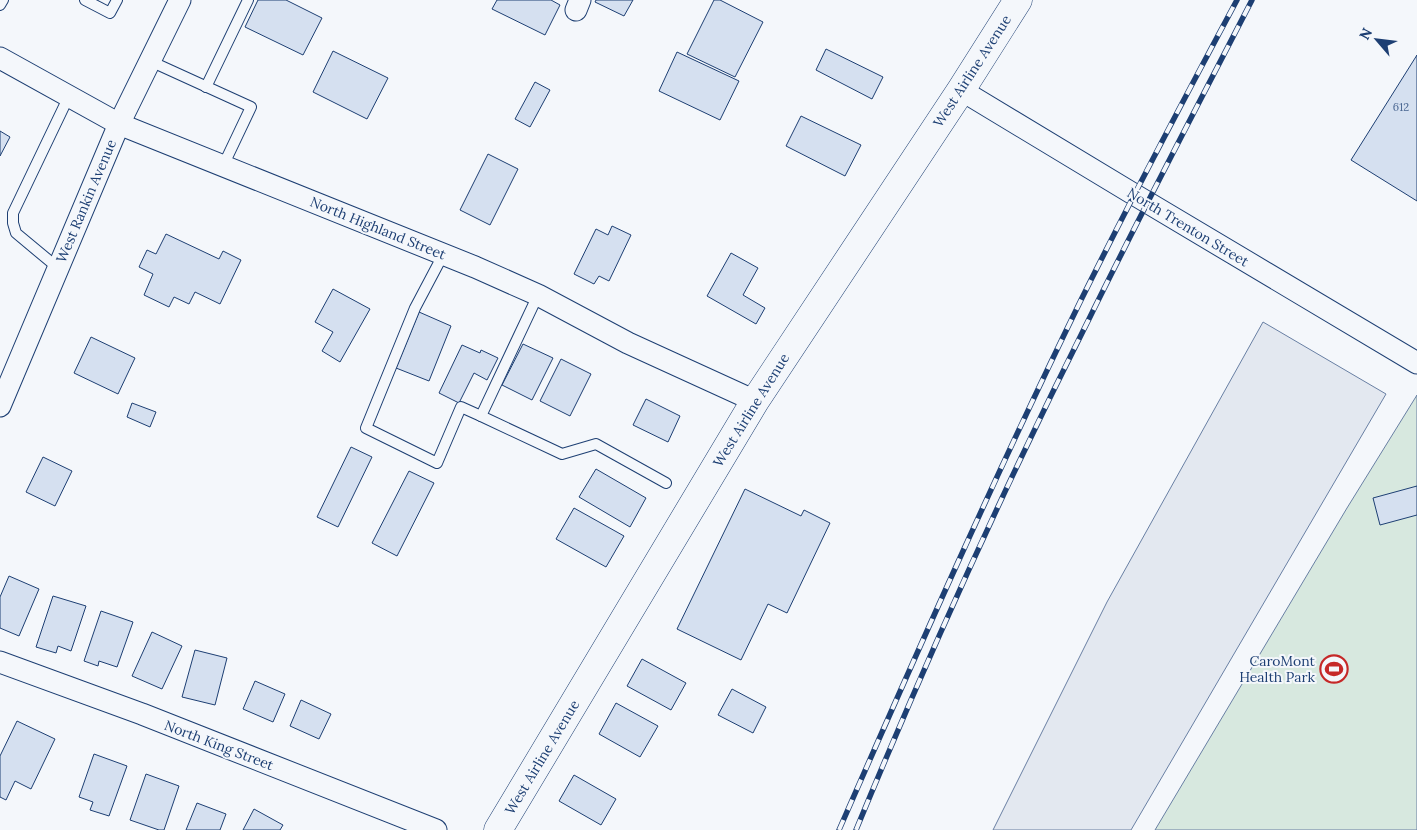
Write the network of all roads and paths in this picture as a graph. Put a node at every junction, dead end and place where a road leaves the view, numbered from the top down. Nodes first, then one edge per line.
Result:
1 (3, 0) edge
2 (85, 0) edge
3 (117, 0) edge
4 (180, 0) edge
5 (248, 0) edge
6 (1018, 0) edge
7 (0, 5) edge
8 (0, 58) edge
9 (150, 61) junction
10 (206, 86) junction
11 (960, 90) junction
12 (69, 96) junction
13 (119, 124) junction
14 (223, 166) junction
15 (444, 255) junction
16 (58, 268) junction
17 (538, 295) junction
18 (1417, 363) edge
19 (755, 400) junction
20 (0, 406) edge
21 (481, 416) junction
22 (666, 483) dead end
23 (0, 662) edge
24 (436, 830) edge
25 (498, 830) edge

1 - 7 lane
2 - 3 lane
4 - 9 street, West Rankin Avenue
5 - 10 lane
6 - 11 main road, West Airline Avenue
8 - 12 street, North Highland Street
9 - 10 lane
9 - 13 street, West Rankin Avenue
10 - 14 lane
11 - 18 street, North Trenton Street
11 - 19 main road, West Airline Avenue
12 - 13 street, North Highland Street
12 - 16 lane
13 - 14 street, North Highland Street
13 - 16 street, West Rankin Avenue
14 - 15 street, North Highland Street
15 - 17 street, North Highland Street
15 - 21 lane
16 - 20 street, West Rankin Avenue
17 - 19 street, North Highland Street
17 - 21 lane
19 - 25 main road, West Airline Avenue
21 - 22 lane
23 - 24 street, North King Street

